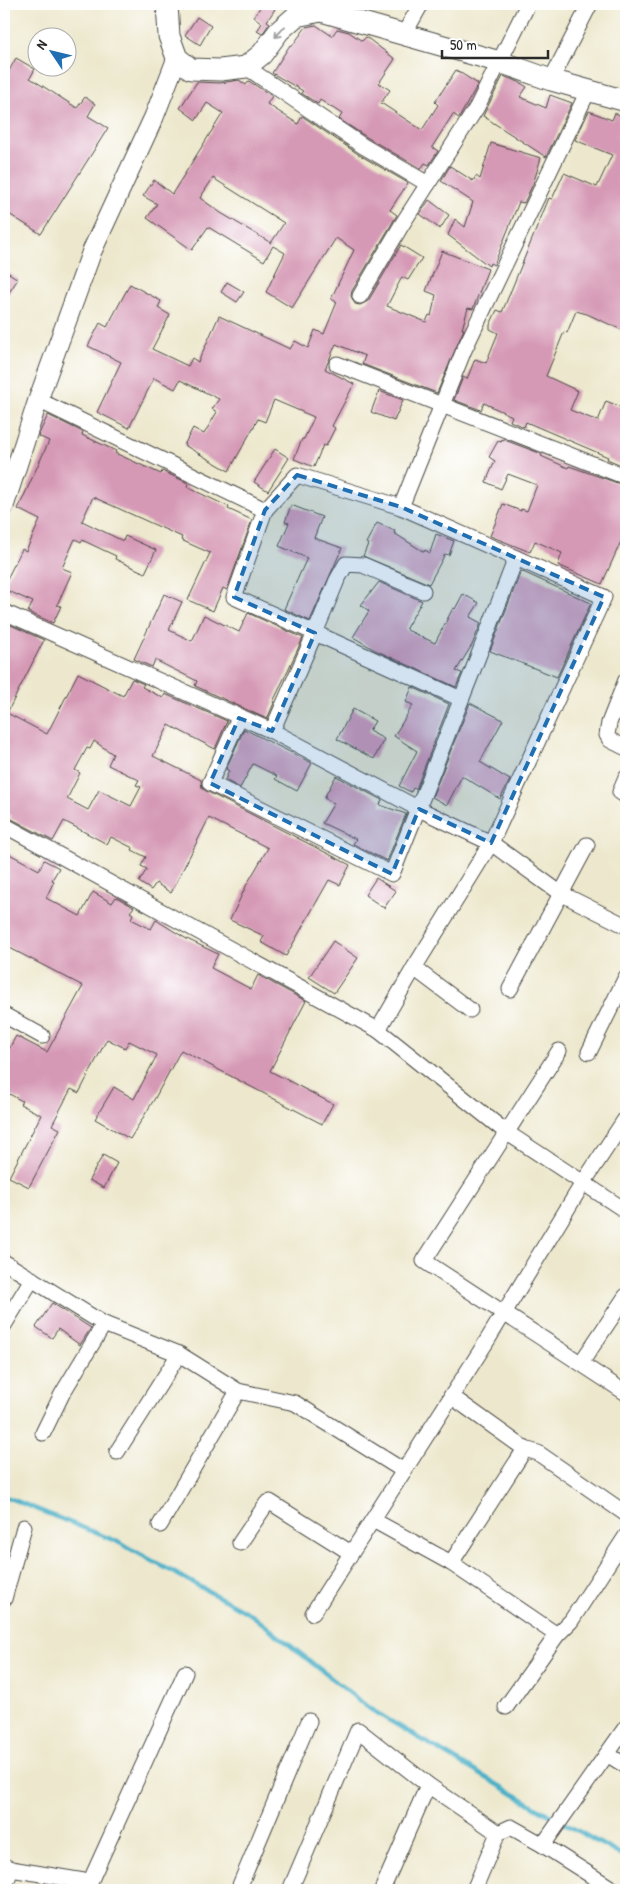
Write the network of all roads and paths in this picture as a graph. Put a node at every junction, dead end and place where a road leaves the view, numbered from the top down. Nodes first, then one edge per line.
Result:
1 (167, 4) edge
2 (421, 4) edge
3 (528, 4) edge
4 (590, 4) edge
5 (316, 8) edge
6 (403, 36) junction
7 (177, 58) junction
8 (500, 62) junction
9 (246, 67) junction
10 (551, 80) junction
11 (588, 91) junction
12 (626, 102) edge
13 (428, 184) junction
14 (360, 296) dead end
15 (337, 364) dead end
16 (38, 400) junction
17 (442, 404) junction
18 (626, 477) edge
19 (4, 506) edge
20 (401, 507) junction
21 (265, 510) junction
22 (516, 558) junction
23 (423, 592) dead end
24 (4, 612) edge
25 (316, 633) junction
26 (626, 680) edge
27 (461, 699) junction
28 (239, 718) junction
29 (272, 731) junction
30 (626, 748) edge
31 (626, 778) edge
32 (626, 796) edge
33 (419, 809) junction
34 (4, 825) edge
35 (491, 844) junction
36 (587, 845) dead end
37 (560, 893) junction
38 (626, 926) edge
39 (414, 968) junction
40 (626, 977) edge
41 (510, 989) dead end
42 (470, 1010) dead end
43 (4, 1014) edge
44 (378, 1030) junction
45 (42, 1036) dead end
46 (559, 1051) dead end
47 (589, 1052) dead end
48 (626, 1118) edge
49 (506, 1132) junction
50 (583, 1183) junction
51 (626, 1211) edge
52 (4, 1262) edge
53 (32, 1279) junction
54 (626, 1296) edge
55 (504, 1313) junction
56 (104, 1324) junction
57 (4, 1325) edge
58 (179, 1354) junction
59 (581, 1364) junction
60 (238, 1391) junction
61 (626, 1393) edge
62 (451, 1396) junction
63 (43, 1433) dead end
64 (525, 1449) junction
65 (116, 1452) dead end
66 (404, 1471) junction
67 (626, 1514) edge
68 (374, 1520) junction
69 (160, 1525) dead end
70 (24, 1527) dead end
71 (626, 1536) edge
72 (240, 1543) dead end
73 (350, 1552) junction
74 (451, 1563) junction
75 (4, 1599) edge
76 (313, 1613) dead end
77 (558, 1635) junction
78 (185, 1673) dead end
79 (506, 1706) dead end
80 (309, 1721) dead end
81 (626, 1727) edge
82 (607, 1754) junction
83 (626, 1766) edge
84 (428, 1785) junction
85 (498, 1833) junction
86 (543, 1845) junction
87 (8, 1868) edge
88 (4, 1889) edge
89 (238, 1890) edge
90 (290, 1890) edge
91 (382, 1890) edge
92 (474, 1890) edge
93 (614, 1890) edge

1 - 7 main road
2 - 6 street
3 - 8 street
4 - 10 street
5 - 6 main road
5 -> 9 main road
6 - 8 main road
7 - 9 main road
7 - 16 street
8 - 10 main road
8 - 13 street
9 - 13 street
10 - 11 main road
11 - 12 main road
11 - 17 street
13 - 14 street
15 - 17 street
16 - 19 street
16 - 21 street
17 - 18 street
17 - 20 street
20 - 21 street
20 - 22 street
21 - 25 street
22 - 27 street
22 - 35 street
23 - 25 street
24 - 28 street
25 - 27 street
25 - 29 street
26 - 30 street
27 - 33 street
28 - 29 street
28 - 33 street
29 - 33 street
31 - 32 street
33 - 35 street
34 - 44 street
35 - 37 street
35 - 39 street
36 - 37 street
37 - 38 street
37 - 41 street
39 - 42 street
39 - 44 street
40 - 47 street
43 - 45 street
44 - 49 street
46 - 49 street
48 - 50 street
49 - 50 street
49 - 55 street
50 - 51 street
50 - 55 street
52 - 53 street
53 - 56 street
53 - 57 street
54 - 59 street
55 - 59 street
55 - 62 street
56 - 58 street
56 - 63 street
58 - 60 street
58 - 65 street
59 - 61 street
60 - 66 street
60 - 69 street
62 - 64 street
62 - 66 street
64 - 67 street
64 - 74 street
66 - 68 street
68 - 73 street
68 - 74 street
70 - 75 street
71 - 77 street
72 - 73 street
73 - 76 street
74 - 77 street
77 - 79 street
78 - 87 street
80 - 89 street
81 - 82 street
82 - 83 street
82 - 86 street
84 - 85 street
84 - 90 street
84 - 91 street
85 - 86 street
85 - 92 street
86 - 93 street
87 - 88 street

